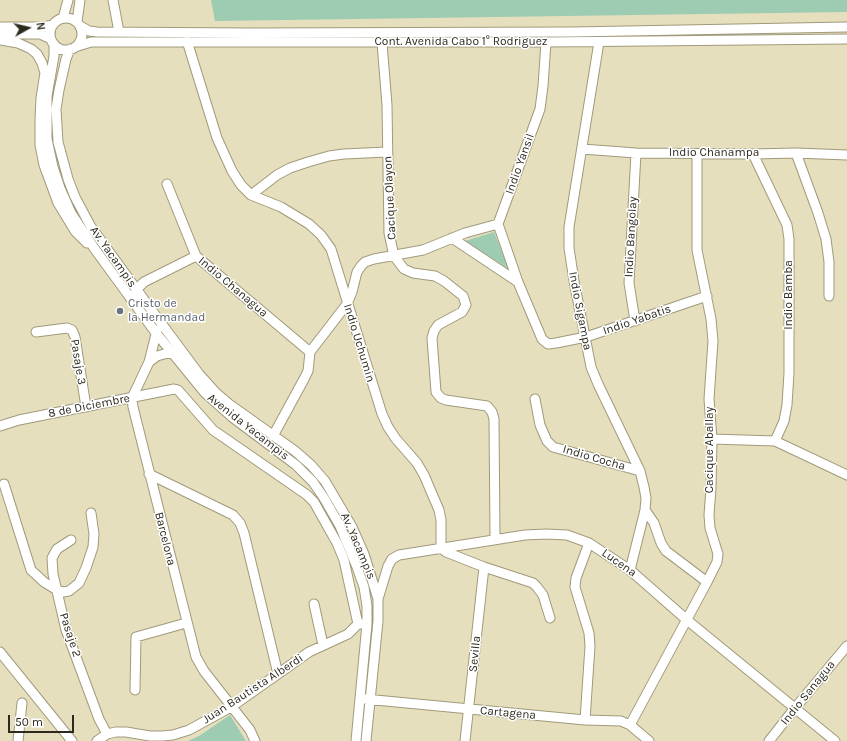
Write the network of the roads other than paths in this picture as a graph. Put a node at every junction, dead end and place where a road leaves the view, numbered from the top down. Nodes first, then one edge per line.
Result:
1 (68, 0) edge
2 (113, 0) edge
3 (79, 4) edge
4 (63, 18) junction
5 (78, 24) junction
6 (53, 25) junction
7 (0, 27) edge
8 (847, 27) edge
9 (119, 32) junction
10 (0, 34) edge
11 (847, 39) edge
12 (0, 40) edge
13 (187, 41) junction
14 (52, 42) junction
15 (546, 42) junction
16 (599, 42) junction
17 (382, 43) junction
18 (73, 48) junction
19 (582, 149) junction
20 (387, 152) junction
21 (636, 153) junction
22 (796, 153) junction
23 (696, 154) junction
24 (753, 154) junction
25 (847, 155) edge
26 (167, 184) dead end
27 (251, 195) junction
28 (498, 224) junction
29 (452, 238) junction
30 (94, 248) junction
31 (196, 256) junction
32 (394, 256) junction
33 (518, 282) junction
34 (136, 290) junction
35 (706, 296) junction
36 (829, 296) dead end
37 (134, 303) junction
38 (347, 304) junction
39 (635, 321) junction
40 (161, 323) junction
41 (36, 332) dead end
42 (156, 333) junction
43 (586, 337) junction
44 (172, 352) junction
45 (310, 352) junction
46 (149, 362) junction
47 (132, 398) junction
48 (535, 399) dead end
49 (86, 407) junction
50 (0, 426) edge
51 (273, 436) junction
52 (712, 440) junction
53 (775, 441) junction
54 (640, 471) junction
55 (149, 474) junction
56 (847, 475) edge
57 (4, 484) dead end
58 (645, 510) junction
59 (91, 513) dead end
60 (495, 539) junction
61 (71, 540) dead end
62 (589, 543) junction
63 (441, 548) junction
64 (484, 567) junction
65 (630, 570) junction
66 (707, 582) junction
67 (57, 590) junction
68 (378, 599) junction
69 (314, 604) dead end
70 (550, 618) dead end
71 (687, 620) junction
72 (186, 623) junction
73 (363, 624) junction
74 (323, 645) junction
75 (847, 646) edge
76 (0, 652) edge
77 (278, 674) junction
78 (135, 690) dead end
79 (360, 698) junction
80 (371, 700) junction
81 (22, 703) dead end
82 (231, 707) junction
83 (795, 708) junction
84 (469, 709) junction
85 (585, 720) junction
86 (630, 725) junction
87 (108, 734) junction
88 (18, 741) edge
89 (72, 741) edge
90 (97, 741) edge
91 (255, 741) edge
92 (356, 741) edge
93 (366, 741) edge
94 (466, 741) edge
95 (649, 741) edge
96 (769, 741) edge
97 (835, 741) edge

1 - 4 street
2 - 9 street
3 - 5 street
4 - 5 street
4 - 6 street
5 - 9 street, Cont. Avenida Cabo 1° Rodriguez
5 - 18 street
6 - 7 street
6 - 14 street
8 - 9 street, Cont. Avenida Cabo 1° Rodriguez
10 - 14 street
11 - 16 street, Cont. Avenida Cabo 1° Rodriguez
12 - 30 street
13 - 17 street, Cont. Avenida Cabo 1° Rodriguez
13 - 18 street, Cont. Avenida Cabo 1° Rodriguez
13 - 27 street, Indio Uchumin
14 - 18 street
14 - 30 street, Avenida Yacampis
15 - 16 street, Cont. Avenida Cabo 1° Rodriguez
15 - 17 street, Cont. Avenida Cabo 1° Rodriguez
15 - 28 street, Indio Yansil
16 - 19 street, Indio Sigampa
17 - 20 street, Cacique Olayon
18 - 34 street, Av. Yacampis
19 - 21 street, Indio Chanampa
19 - 43 street, Indio Sigampa
20 - 27 street
20 - 32 street, Cacique Olayon
21 - 23 street, Indio Chanampa
21 - 39 street, Indio Bangolay
22 - 24 street, Indio Chanampa
22 - 25 street, Indio Chanampa
22 - 36 street
23 - 24 street, Indio Chanampa
23 - 35 street, Cacique Aballay
24 - 53 street, Indio Bamba
26 - 31 street, Indio Chanagua
27 - 38 street, Indio Uchumin
28 - 29 street
28 - 33 street
29 - 32 street
29 - 33 street
30 - 37 street, Avenida Yacampis
31 - 34 street
31 - 45 street, Indio Chanagua
32 - 38 street
32 - 60 street, Cacique Olayon
33 - 43 street, Indio Yabatis
34 - 37 street
34 - 40 street, Av. Yacampis
35 - 39 street, Indio Yabatis
35 - 52 street, Cacique Aballay
37 - 42 street, Avenida Yacampis
38 - 45 street
38 - 63 street, Indio Uchumin
39 - 43 street, Indio Yabatis
40 - 42 street
40 - 51 street, Av. Yacampis
41 - 49 street, Pasaje 3
42 - 44 street, Avenida Yacampis
42 - 46 street
43 - 54 street, Indio Sigampa
44 - 46 street
44 - 73 street, Avenida Yacampis
45 - 51 street
46 - 47 street
47 - 49 street, 8 de Diciembre
47 - 55 street, Barcelona
47 - 73 street, 8 de Diciembre
48 - 54 street, Indio Cocha
49 - 50 street, 8 de Diciembre
51 - 68 street, Av. Yacampis
52 - 53 street
52 - 66 street, Cacique Aballay
53 - 56 street
54 - 58 street, Indio Sigampa
55 - 72 street, Barcelona
55 - 77 street
57 - 67 street
58 - 65 street, Indio Sigampa
58 - 66 street
59 - 67 street
60 - 62 street, Lucena
60 - 63 street, Lucena
61 - 67 street, Pasaje 2
62 - 65 street, Lucena
62 - 85 street
63 - 64 street
63 - 68 street, Lucena
64 - 70 street
64 - 84 street, Sevilla
65 - 71 street, Lucena
66 - 71 street, Cacique Aballay
67 - 87 street, Pasaje 2
68 - 80 street, Av. Yacampis
69 - 74 street
71 - 83 street, Lucena
71 - 86 street, Cacique Aballay
72 - 78 street
72 - 82 street, Barcelona
73 - 74 street, Juan Bautista Alberdi
73 - 79 street, Avenida Yacampis
74 - 77 street, Juan Bautista Alberdi
75 - 83 street, Indio Sanagua
76 - 89 street
77 - 82 street, Juan Bautista Alberdi
79 - 80 street, Cartagena
79 - 92 street, Avenida Yacampis
80 - 84 street, Cartagena
80 - 93 street, Av. Yacampis
81 - 88 street
82 - 87 street, Juan Bautista Alberdi
82 - 91 street, Barcelona
83 - 96 street, Indio Sanagua
83 - 97 street, Lucena
84 - 85 street, Cartagena
84 - 94 street, Sevilla
85 - 86 street, Cartagena
86 - 95 street, Cartagena
87 - 90 street, Juan Bautista Alberdi

